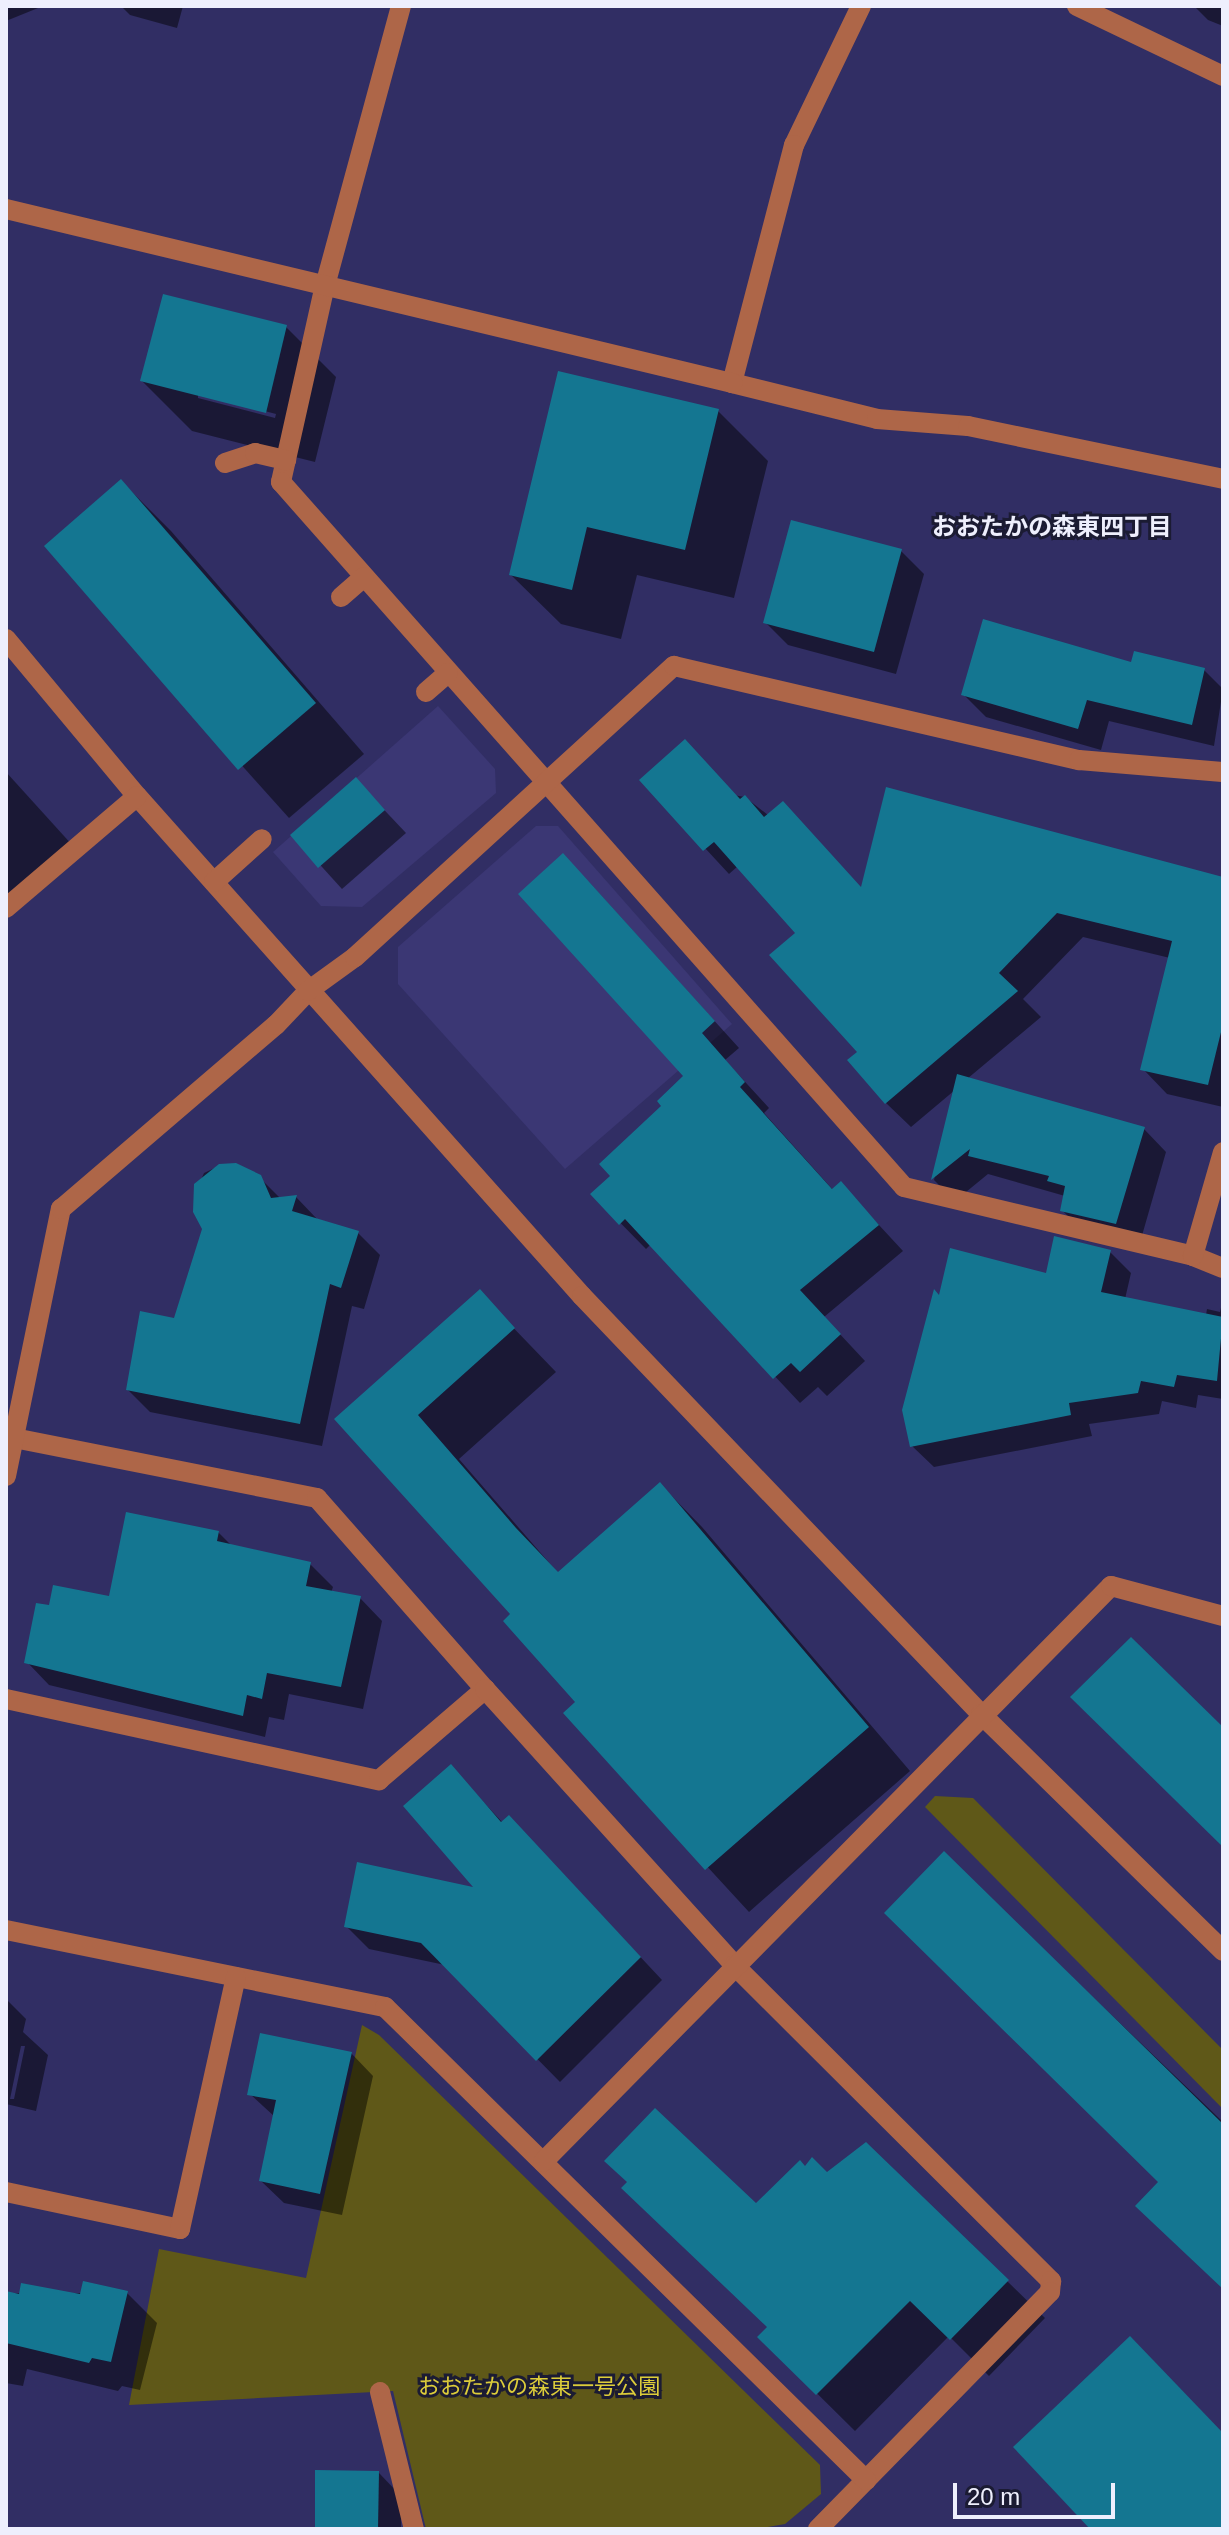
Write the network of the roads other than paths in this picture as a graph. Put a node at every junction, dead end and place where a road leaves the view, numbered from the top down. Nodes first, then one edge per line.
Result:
1 (401, 6) edge
2 (861, 6) edge
3 (1077, 6) edge
4 (1223, 76) edge
5 (6, 209) edge
6 (325, 285) junction
7 (732, 383) junction
8 (286, 460) junction
9 (225, 463) dead end
10 (1223, 479) edge
11 (364, 577) junction
12 (341, 597) dead end
13 (6, 639) edge
14 (448, 673) junction
15 (426, 692) dead end
16 (1223, 772) edge
17 (544, 783) junction
18 (137, 796) junction
19 (262, 839) dead end
20 (214, 882) junction
21 (6, 908) edge
22 (308, 991) junction
23 (1223, 1152) edge
24 (1193, 1256) junction
25 (1223, 1268) edge
26 (14, 1438) junction
27 (6, 1476) edge
28 (1223, 1616) edge
29 (485, 1689) junction
30 (6, 1699) edge
31 (981, 1714) junction
32 (6, 1930) edge
33 (1223, 1951) edge
34 (734, 1965) junction
35 (236, 1977) junction
36 (543, 2162) junction
37 (6, 2192) edge
38 (380, 2392) dead end
39 (866, 2480) junction
40 (414, 2529) edge
41 (818, 2529) edge

1 - 6 street
2 - 7 street
3 - 4 street
5 - 6 street
6 - 7 street
6 - 8 street
7 - 10 street
8 - 9 street
8 - 11 street
11 - 12 street
11 - 14 street
13 - 18 street
14 - 15 street
14 - 17 street
16 - 17 street
17 - 22 street
17 - 24 street
18 - 20 street
18 - 21 street
19 - 20 street
20 - 22 street
22 - 26 street
22 - 31 street
23 - 24 street
24 - 25 street
26 - 27 street
26 - 29 street
28 - 31 street
29 - 30 street
29 - 34 street
31 - 33 street
31 - 34 street
32 - 35 street
34 - 36 street
34 - 39 street
35 - 36 street
35 - 37 street
36 - 39 street
38 - 40 street
39 - 41 street

